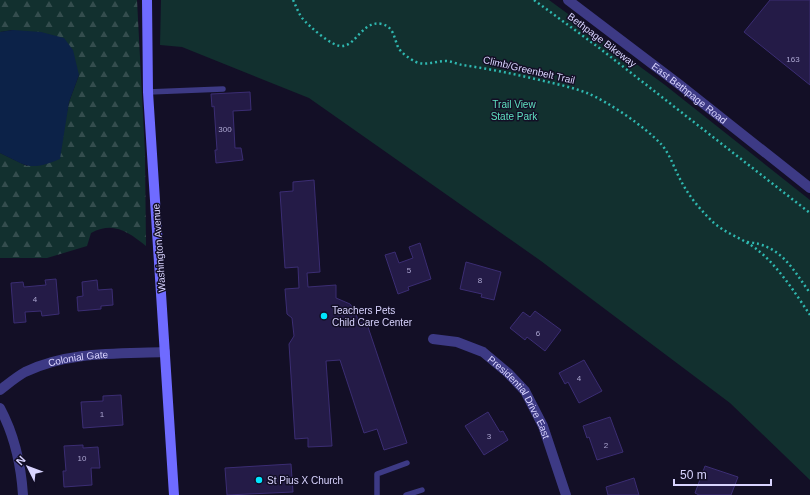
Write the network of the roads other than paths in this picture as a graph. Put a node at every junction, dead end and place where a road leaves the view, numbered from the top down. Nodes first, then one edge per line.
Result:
1 (147, 0) edge
2 (568, 0) edge
3 (223, 89) dead end
4 (148, 92) junction
5 (810, 188) edge
6 (433, 339) dead end
7 (165, 352) junction
8 (0, 390) edge
9 (0, 408) edge
10 (407, 463) dead end
11 (422, 490) dead end
12 (23, 495) edge
13 (174, 495) edge
14 (377, 495) edge
15 (406, 495) edge
16 (566, 495) edge

1 - 4 main road, Washington Avenue
2 - 5 street, East Bethpage Road
3 - 4 lane
4 - 7 main road, Washington Avenue
6 - 16 street, Presidential Drive East
7 - 8 street, Colonial Gate
7 - 13 main road, Washington Avenue
9 - 12 street
10 - 14 lane
11 - 15 lane

